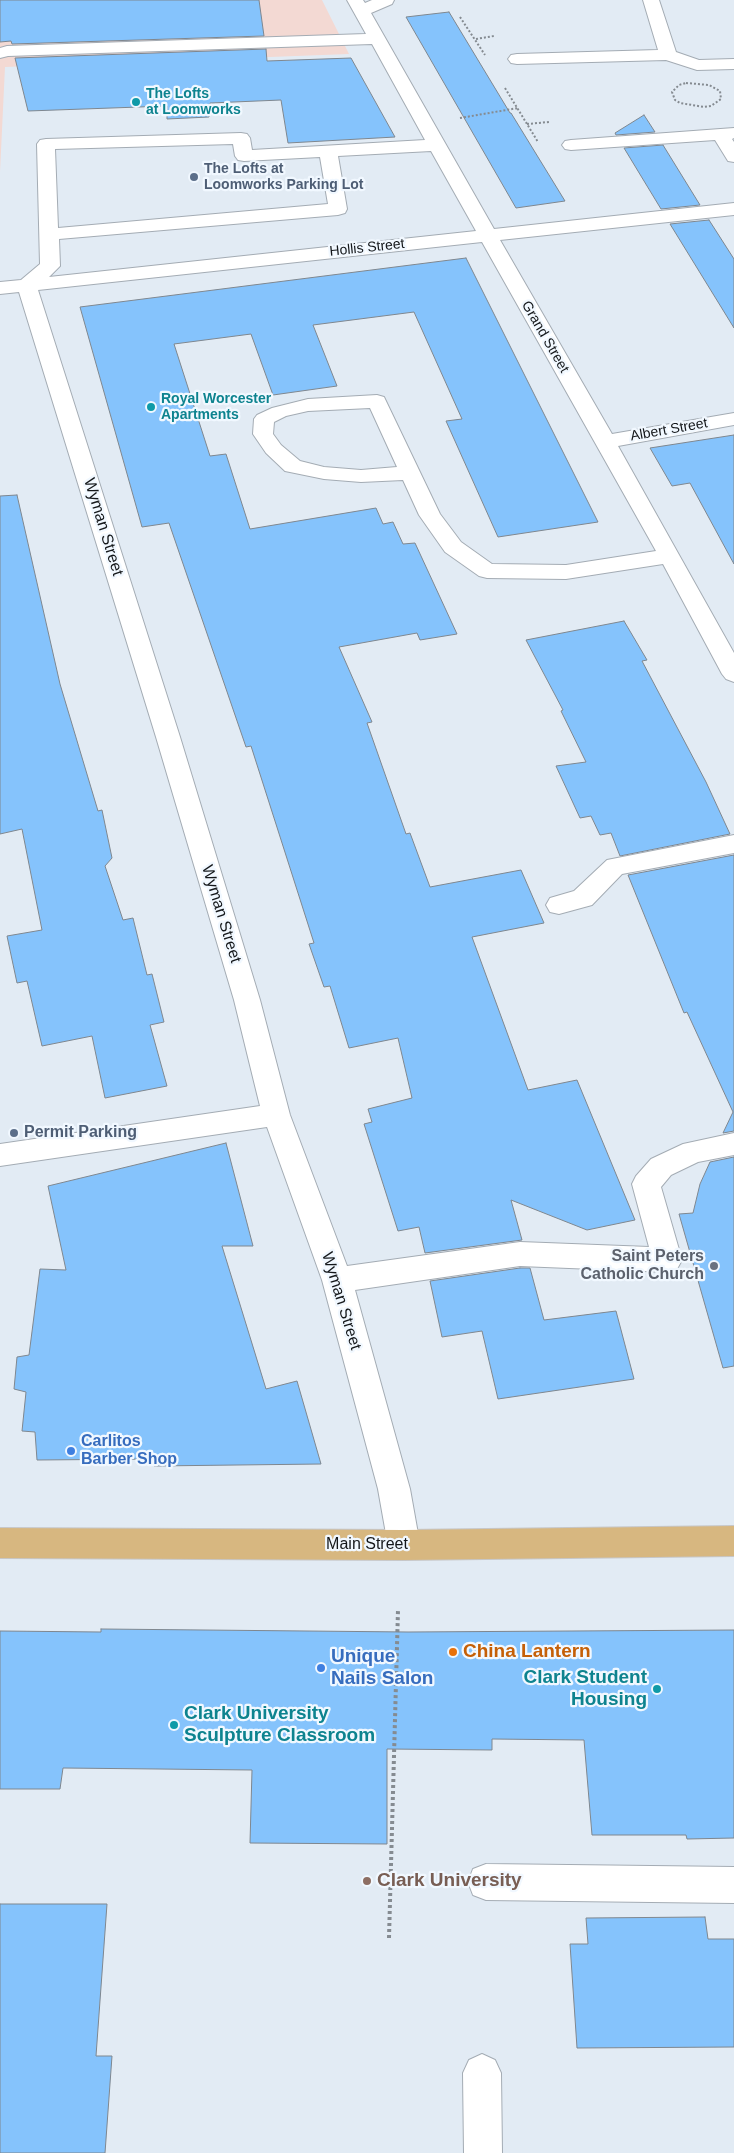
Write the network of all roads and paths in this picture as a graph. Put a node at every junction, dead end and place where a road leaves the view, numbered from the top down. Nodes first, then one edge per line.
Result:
1 (386, 0) edge
2 (651, 0) edge
3 (358, 6) edge
4 (376, 39) junction
5 (0, 53) edge
6 (668, 55) junction
7 (517, 59) dead end
8 (734, 64) edge
9 (518, 108) dead end
10 (462, 124) dead end
11 (727, 133) edge
12 (436, 145) junction
13 (572, 145) dead end
14 (328, 152) junction
15 (734, 157) edge
16 (734, 209) edge
17 (49, 234) junction
18 (488, 235) junction
19 (27, 285) junction
20 (0, 288) edge
21 (734, 419) edge
22 (604, 442) junction
23 (410, 473) junction
24 (670, 556) junction
25 (734, 674) edge
26 (734, 844) edge
27 (559, 905) dead end
28 (276, 1116) junction
29 (734, 1144) edge
30 (0, 1155) edge
31 (337, 1280) junction
32 (734, 1541) edge
33 (0, 1543) edge
34 (404, 1546) junction
35 (398, 1610) dead end
36 (486, 1882) dead end
37 (734, 1885) edge
38 (389, 1938) dead end
39 (482, 2073) dead end
40 (483, 2153) edge

1 - 3 street
2 - 6 street
3 - 4 street, Grand Street
4 - 5 street
4 - 12 street, Grand Street
6 - 7 street
6 - 8 street
9 - 10 path
11 - 13 street
11 - 15 street
12 - 14 street
12 - 18 street, Grand Street
14 - 17 street
14 - 17 street
16 - 18 street, Hollis Street
17 - 19 street
18 - 19 street, Hollis Street
18 - 22 street, Grand Street
19 - 20 street, Hollis Street
19 - 28 street, Wyman Street
21 - 22 street, Albert Street
22 - 24 street, Grand Street
23 - 23 street
23 - 24 street
24 - 25 street, Grand Street
26 - 27 street
28 - 30 street
28 - 31 street, Wyman Street
29 - 31 street
31 - 34 street, Wyman Street
32 - 34 main road, Main Street
33 - 34 main road, Main Street
35 - 38 path
36 - 37 street
39 - 40 street

